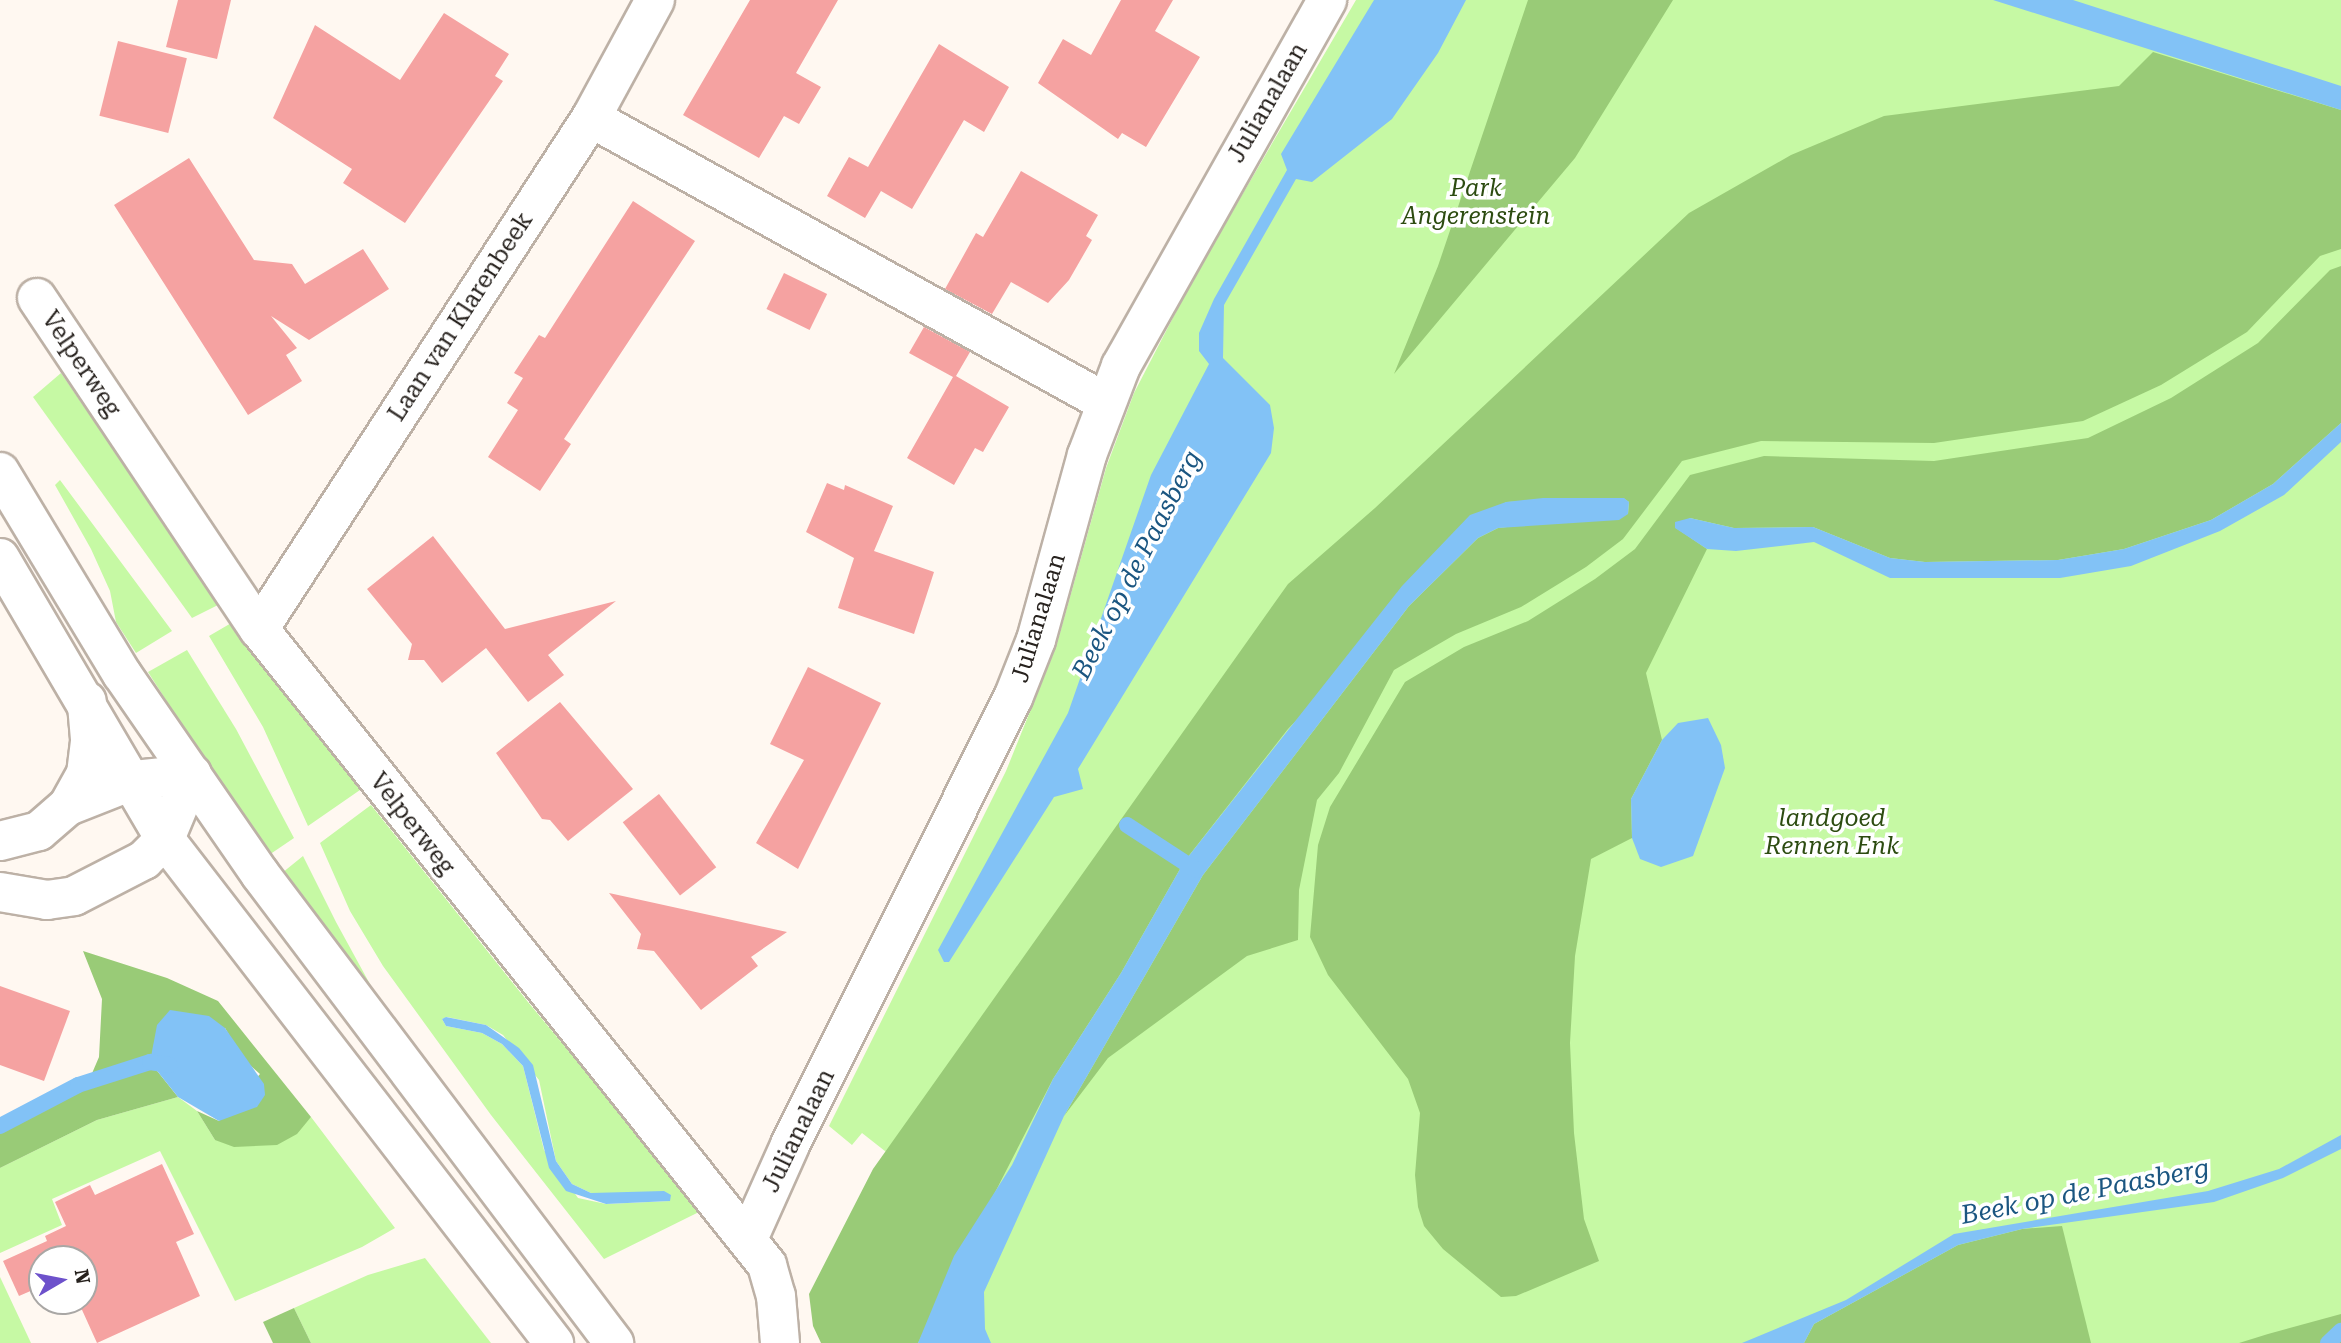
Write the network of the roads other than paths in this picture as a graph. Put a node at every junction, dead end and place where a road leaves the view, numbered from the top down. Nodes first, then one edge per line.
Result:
1 (655, 0) edge
2 (1327, 0) edge
3 (591, 118) junction
4 (37, 298) dead end
5 (1105, 402) junction
6 (0, 472) edge
7 (0, 558) edge
8 (259, 629) junction
9 (87, 701) junction
10 (192, 774) junction
11 (134, 780) junction
12 (68, 806) junction
13 (165, 839) junction
14 (0, 841) edge
15 (0, 892) edge
16 (748, 1238) junction
17 (554, 1343) edge
18 (614, 1343) edge
19 (780, 1343) edge

1 - 3 street, Laan van Klarenbeek
2 - 5 street, Julianalaan
3 - 5 street
3 - 8 street, Laan van Klarenbeek
4 - 8 street, Velperweg
5 - 16 street, Julianalaan
6 - 10 street
7 - 9 street
8 - 16 street, Velperweg
9 - 11 street
9 - 12 street
10 - 11 street
10 - 13 street
10 - 18 street
11 - 12 street
11 - 13 street
12 - 14 street
13 - 15 street
13 - 17 street
16 - 19 street, Velperweg

